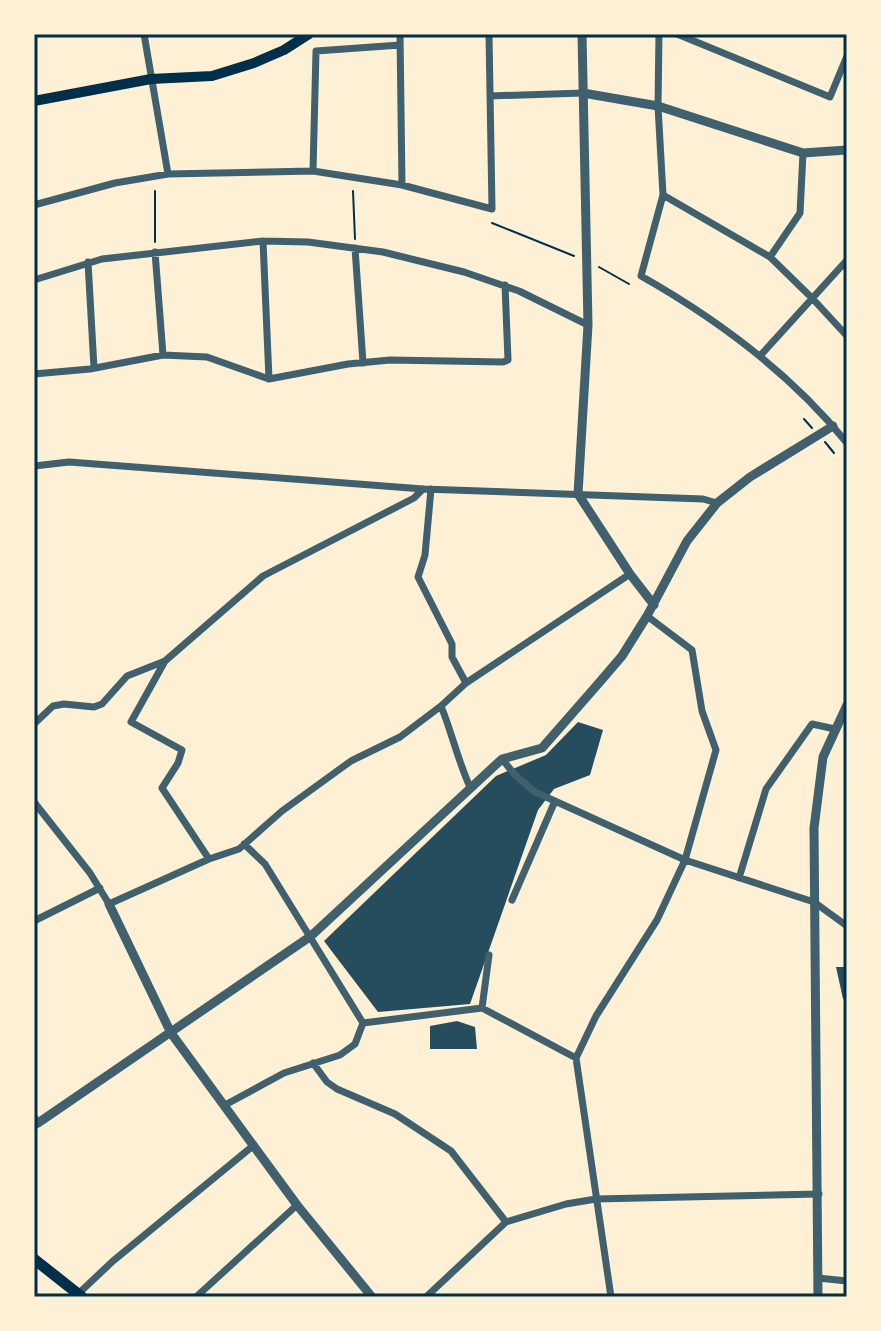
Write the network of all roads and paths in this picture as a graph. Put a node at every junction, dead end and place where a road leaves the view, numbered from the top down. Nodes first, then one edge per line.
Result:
1 (144, 34) edge
2 (309, 34) edge
3 (400, 34) edge
4 (489, 34) edge
5 (582, 34) edge
6 (659, 34) edge
7 (677, 34) edge
8 (400, 45) junction
9 (847, 56) edge
10 (151, 79) junction
11 (583, 93) junction
12 (490, 96) junction
13 (34, 101) edge
14 (658, 106) junction
15 (847, 150) edge
16 (803, 153) junction
17 (313, 171) junction
18 (168, 174) junction
19 (402, 185) junction
20 (155, 191) dead end
21 (353, 191) dead end
22 (663, 195) junction
23 (34, 205) edge
24 (492, 223) dead end
25 (263, 241) junction
26 (355, 248) junction
27 (155, 252) junction
28 (571, 255) dead end
29 (770, 257) junction
30 (847, 260) edge
31 (88, 262) junction
32 (593, 263) dead end
33 (34, 280) edge
34 (629, 284) dead end
35 (505, 285) junction
36 (812, 298) junction
37 (588, 325) junction
38 (847, 336) edge
39 (163, 355) junction
40 (760, 356) junction
41 (363, 363) junction
42 (94, 368) junction
43 (34, 374) edge
44 (269, 379) junction
45 (804, 419) dead end
46 (833, 426) junction
47 (813, 429) dead end
48 (823, 440) dead end
49 (847, 443) edge
50 (834, 453) dead end
51 (34, 466) edge
52 (427, 489) junction
53 (578, 494) junction
54 (717, 503) junction
55 (630, 574) junction
56 (654, 605) junction
57 (647, 616) junction
58 (165, 661) junction
59 (466, 683) junction
60 (847, 705) edge
61 (441, 706) junction
62 (34, 724) edge
63 (835, 729) junction
64 (502, 759) junction
65 (470, 787) junction
66 (555, 801) junction
67 (34, 802) edge
68 (244, 844) junction
69 (209, 859) junction
70 (685, 860) junction
71 (739, 878) junction
72 (100, 888) junction
73 (512, 900) dead end
74 (814, 902) junction
75 (109, 904) junction
76 (34, 921) edge
77 (847, 926) edge
78 (311, 936) junction
79 (489, 955) dead end
80 (482, 1008) junction
81 (363, 1023) junction
82 (171, 1033) junction
83 (576, 1058) junction
84 (313, 1063) junction
85 (225, 1105) junction
86 (35, 1122) edge
87 (254, 1145) junction
88 (819, 1194) junction
89 (596, 1199) junction
90 (297, 1205) junction
91 (506, 1222) junction
92 (34, 1259) edge
93 (818, 1278) junction
94 (847, 1281) edge
95 (80, 1295) edge
96 (369, 1295) edge
97 (196, 1297) edge
98 (426, 1297) edge
99 (611, 1297) edge
100 (818, 1297) edge

1 - 10 street
2 - 10 main road
3 - 8 street
4 - 12 street
5 - 11 street
6 - 14 street
7 - 9 street
8 - 17 street
8 - 19 street
10 - 13 main road
10 - 18 street
11 - 12 street
11 - 14 street
11 - 37 street
12 - 19 street
14 - 16 street
14 - 22 street
15 - 16 street
16 - 29 street
17 - 18 street
17 - 19 street
18 - 23 street
20 - 27 path
21 - 26 path
22 - 29 street
22 - 40 street
24 - 28 path
25 - 26 street
25 - 27 street
25 - 44 street
26 - 35 street
26 - 41 street
27 - 31 street
27 - 39 street
29 - 36 street
30 - 36 street
31 - 33 street
31 - 42 street
32 - 34 path
35 - 37 street
35 - 41 street
36 - 38 street
36 - 40 street
37 - 53 street
39 - 42 street
39 - 44 street
40 - 46 street
41 - 44 street
42 - 43 street
45 - 47 path
46 - 49 street
46 - 54 street
48 - 50 path
51 - 52 street
52 - 53 street
52 - 58 street
52 - 59 street
53 - 54 street
53 - 55 street
54 - 56 street
55 - 56 street
55 - 59 street
56 - 57 street
57 - 64 street
57 - 70 street
58 - 62 street
58 - 69 street
59 - 61 street
60 - 63 street
61 - 65 street
61 - 68 street
63 - 71 street
63 - 74 street
64 - 65 street
64 - 66 street
65 - 78 street
66 - 70 street
66 - 73 street
67 - 72 street
68 - 69 street
68 - 78 street
69 - 75 street
70 - 71 street
70 - 83 street
71 - 74 street
72 - 75 street
72 - 76 street
74 - 77 street
74 - 88 street
75 - 82 street
78 - 81 street
78 - 82 street
79 - 80 street
80 - 81 street
80 - 83 street
81 - 84 street
82 - 85 street
82 - 86 street
83 - 89 street
84 - 85 street
84 - 91 street
85 - 87 street
87 - 90 street
87 - 95 street
88 - 89 street
88 - 93 street
89 - 91 street
89 - 99 street
90 - 96 street
90 - 97 street
91 - 98 street
92 - 95 main road
93 - 94 street
93 - 100 street

